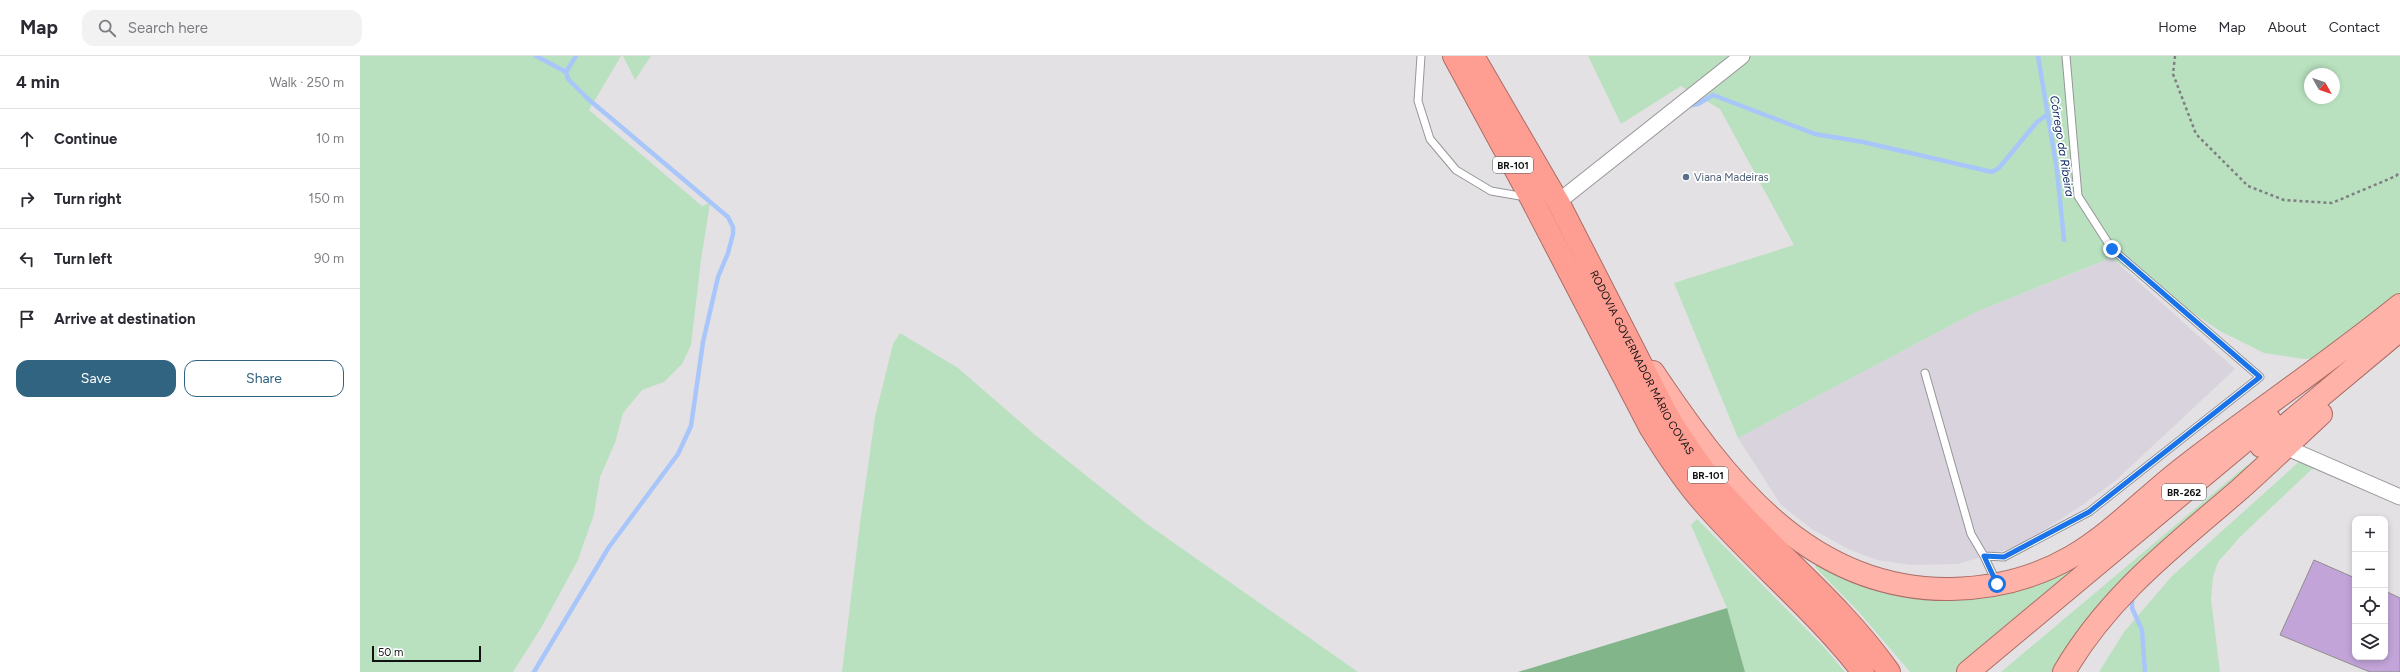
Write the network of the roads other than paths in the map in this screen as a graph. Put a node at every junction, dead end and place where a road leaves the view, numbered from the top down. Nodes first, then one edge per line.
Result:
1 (1421, 56) edge
2 (1454, 56) edge
3 (1473, 56) edge
4 (1742, 56) edge
5 (2066, 56) edge
6 (1531, 198) junction
7 (1558, 202) junction
8 (1590, 266) junction
9 (2400, 305) edge
10 (2400, 311) edge
11 (2400, 330) edge
12 (2400, 341) edge
13 (1924, 373) dead end
14 (2285, 448) junction
15 (2400, 497) edge
16 (1984, 556) junction
17 (1997, 584) junction
18 (1863, 672) edge
19 (1889, 672) edge
20 (1968, 672) edge
21 (1989, 672) edge
22 (2064, 672) edge

1 - 6 lane
2 - 6 highway, RODOVIA GOVERNADOR MÁRIO COVAS / BR-101
3 - 7 highway, RODOVIA GOVERNADOR MÁRIO COVAS / BR-101
4 - 7 street
5 - 16 lane
6 - 18 highway, RODOVIA GOVERNADOR MÁRIO COVAS / BR-101
7 - 8 highway, RODOVIA GOVERNADOR MÁRIO COVAS / BR-101
8 - 17 highway, BR-262
8 - 19 highway, RODOVIA GOVERNADOR MÁRIO COVAS / BR-101
9 - 17 highway, BR-262
10 - 20 highway, BR-262
11 - 21 highway, BR-262
12 - 14 highway, BR-262
13 - 16 lane
14 - 15 street
14 - 22 highway, BR-262
16 - 17 lane

